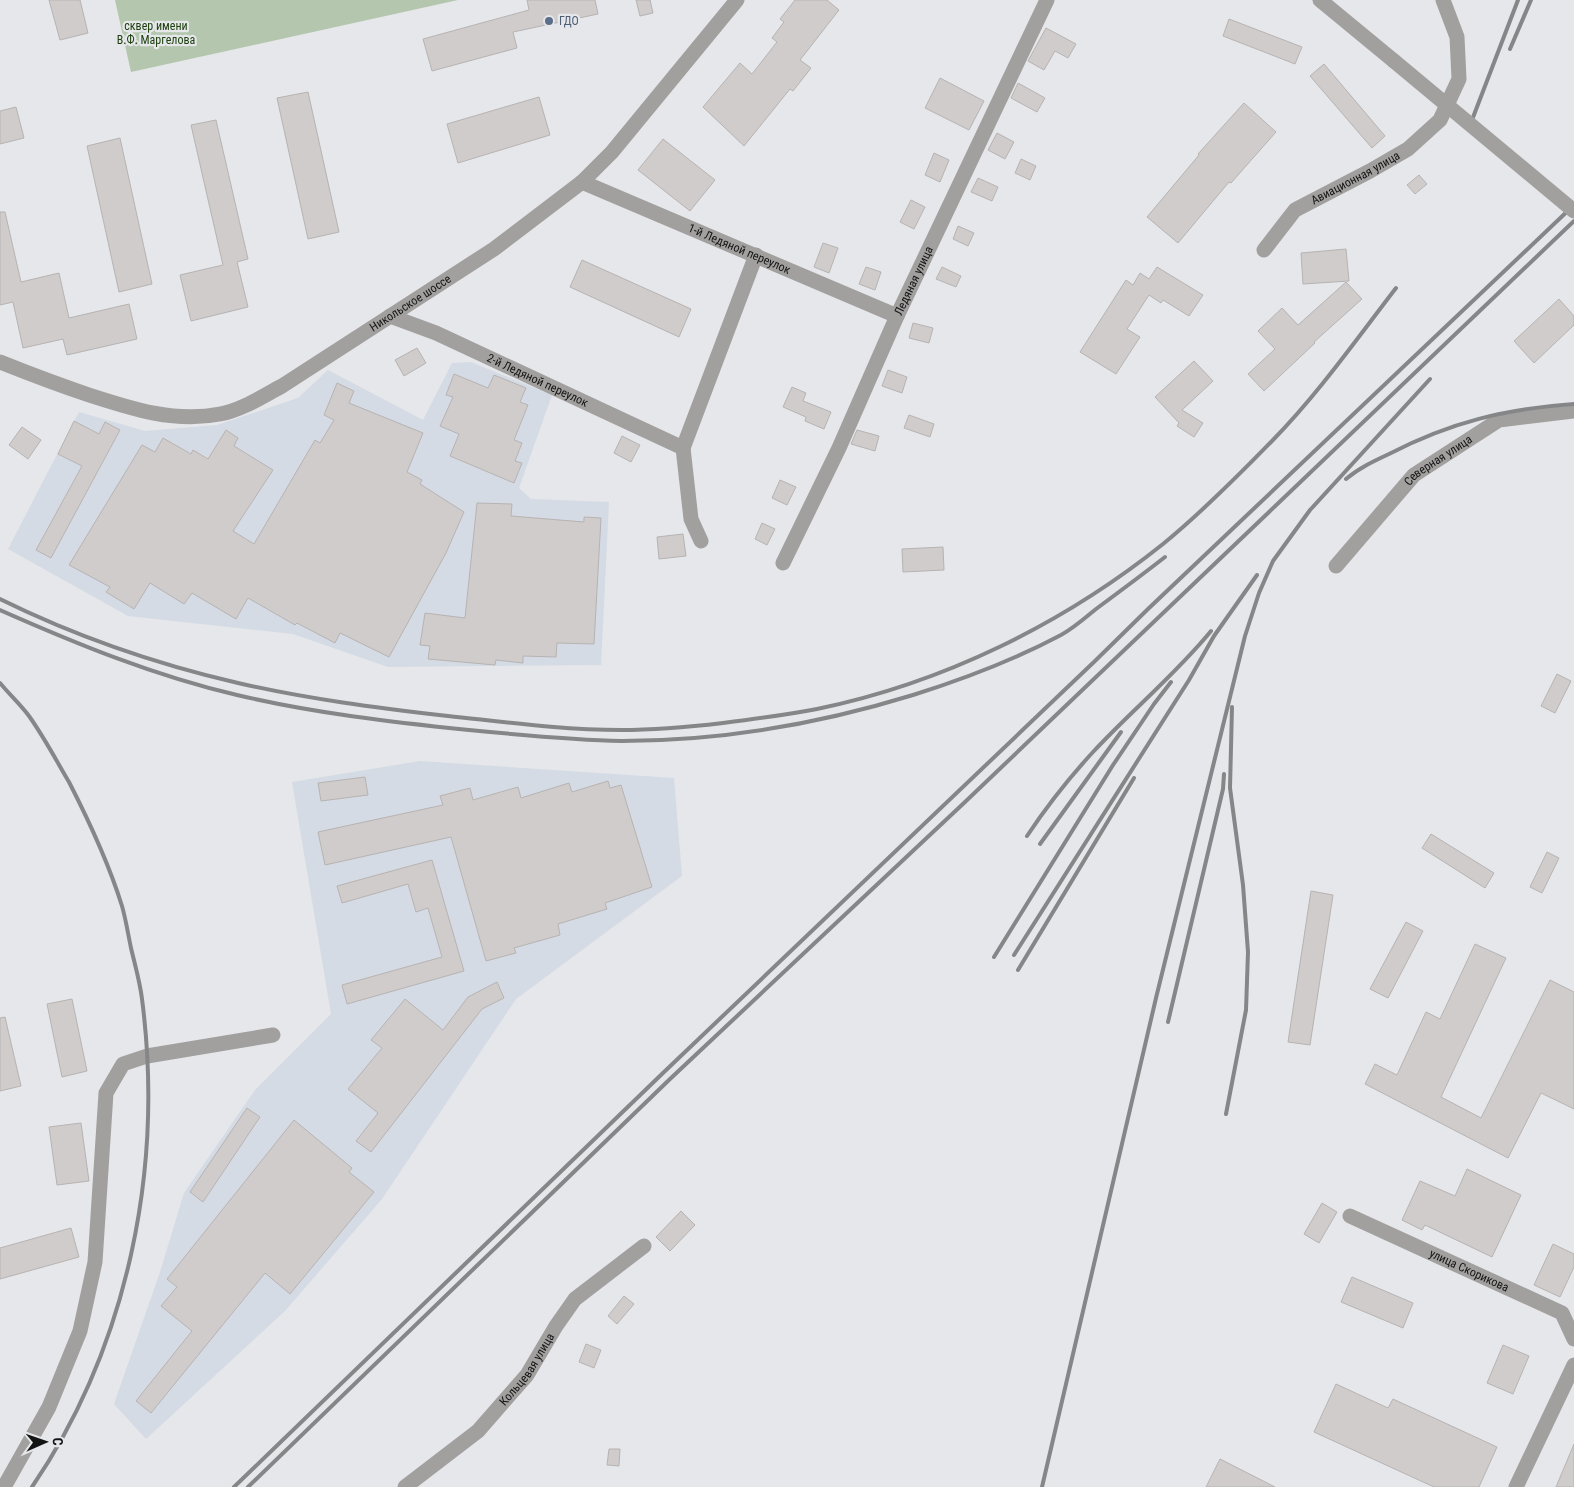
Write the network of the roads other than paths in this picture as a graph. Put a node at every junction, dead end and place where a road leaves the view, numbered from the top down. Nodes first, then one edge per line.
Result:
1 (737, 0) edge
2 (1047, 0) edge
3 (1320, 0) edge
4 (1443, 0) edge
5 (582, 182) junction
6 (1574, 211) edge
7 (1264, 250) dead end
8 (756, 255) junction
9 (390, 316) junction
10 (897, 316) junction
11 (0, 362) edge
12 (1574, 411) edge
13 (683, 448) junction
14 (701, 541) dead end
15 (783, 563) dead end
16 (1336, 566) dead end
17 (273, 1035) dead end
18 (1350, 1216) dead end
19 (644, 1246) dead end
20 (1574, 1339) edge
21 (1574, 1365) edge
22 (4, 1487) edge
23 (405, 1487) edge
24 (1516, 1487) edge

1 - 5 street, Никольское шоссе
2 - 10 street, Ледяная улица
3 - 6 street, bridge
4 - 7 street, Авиационная улица
5 - 8 street, 1-й Ледяной переулок
5 - 9 street, Никольское шоссе
8 - 10 street, 1-й Ледяной переулок
8 - 13 street
9 - 11 street, Никольское шоссе
9 - 13 street, 2-й Ледяной переулок
10 - 15 street, Ледяная улица
12 - 16 street, Северная улица
13 - 14 street
17 - 22 street
18 - 20 street, улица Скорикова
19 - 23 street, Кольцевая улица
21 - 24 street

